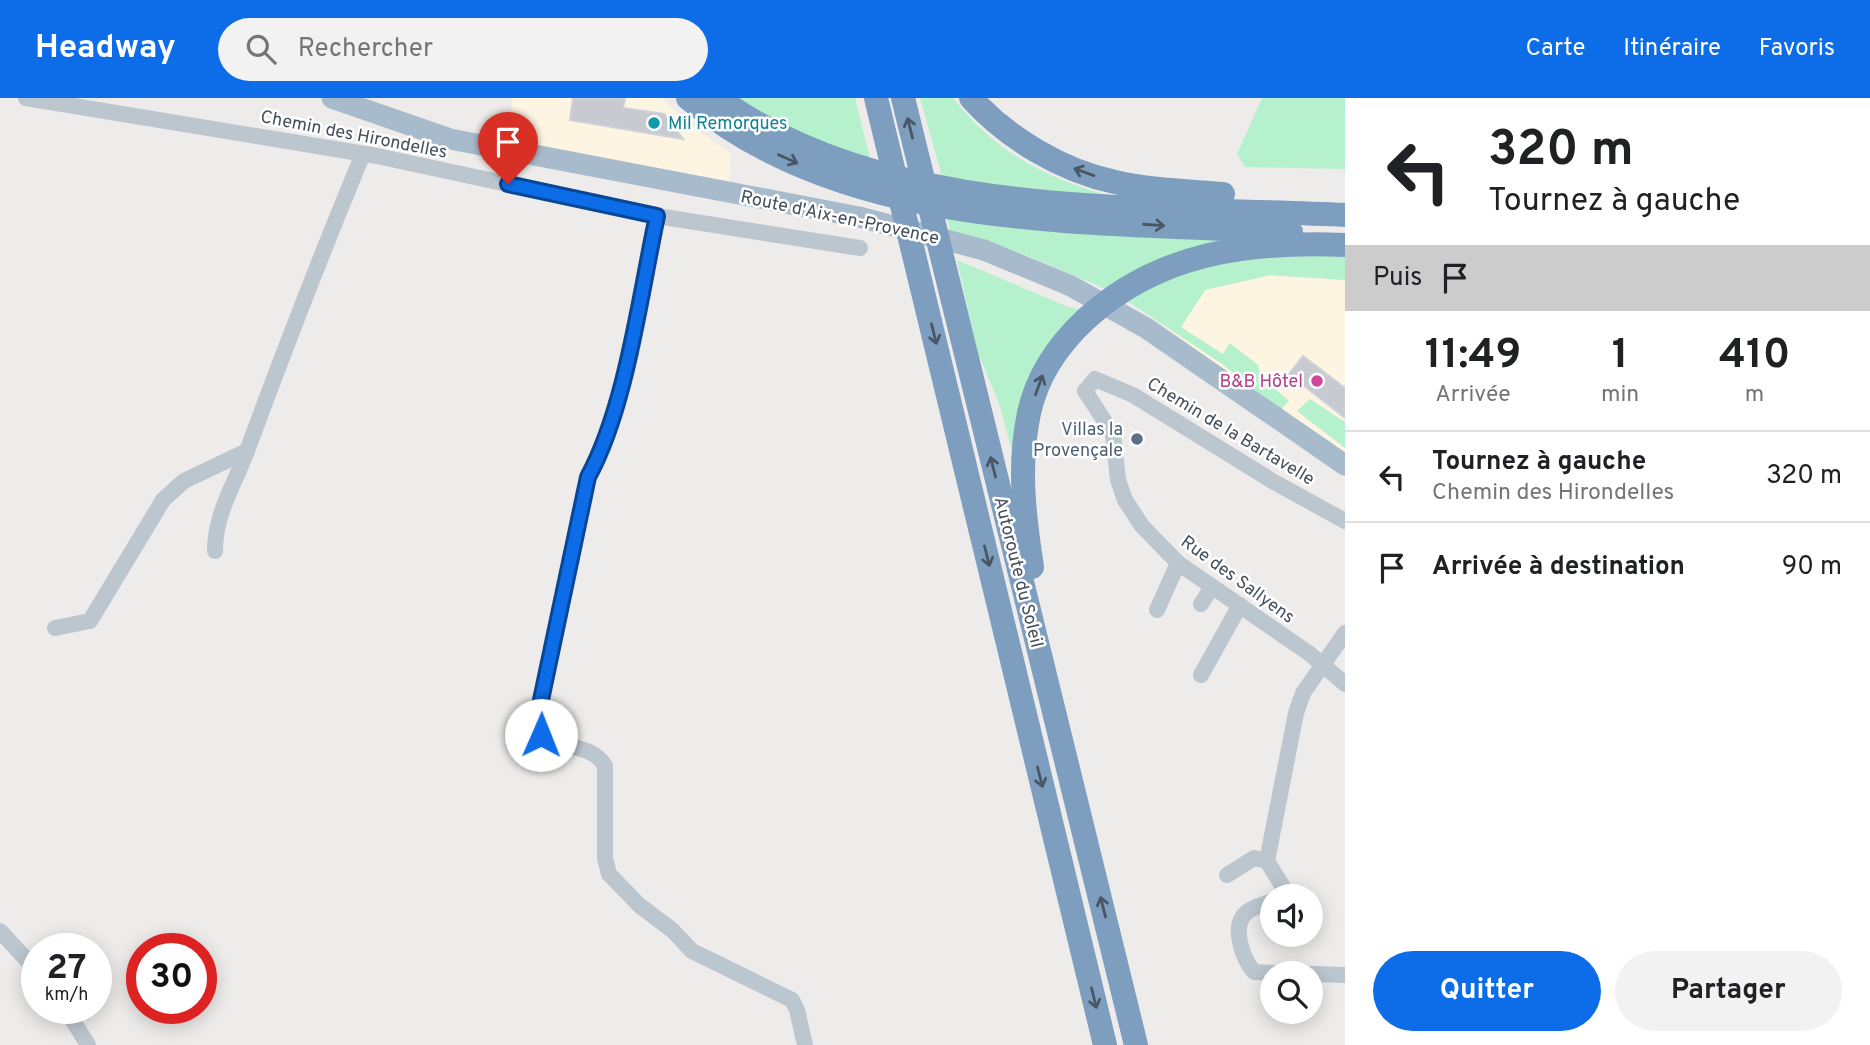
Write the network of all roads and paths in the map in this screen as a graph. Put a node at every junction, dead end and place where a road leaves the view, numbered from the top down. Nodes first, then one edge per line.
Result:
1 (26, 98) edge
2 (322, 98) edge
3 (332, 98) edge
4 (688, 98) edge
5 (718, 98) edge
6 (876, 98) edge
7 (903, 98) edge
8 (971, 98) edge
9 (363, 154) junction
10 (509, 174) junction
11 (719, 192) junction
12 (1345, 208) edge
13 (1345, 215) edge
14 (657, 216) junction
15 (1345, 235) edge
16 (1345, 245) edge
17 (860, 248) dead end
18 (1095, 379) joint
19 (1219, 379) junction
20 (247, 451) junction
21 (1345, 465) edge
22 (1345, 481) edge
23 (1345, 521) edge
24 (215, 551) dead end
25 (1178, 563) junction
26 (1212, 587) junction
27 (1201, 604) dead end
28 (1240, 605) junction
29 (1157, 610) dead end
30 (55, 628) dead end
31 (1345, 633) edge
32 (1321, 665) junction
33 (1201, 675) dead end
34 (1345, 684) edge
35 (1081, 818) junction
36 (1267, 861) junction
37 (1227, 875) dead end
38 (1281, 884) edge
39 (1260, 907) edge
40 (0, 932) edge
41 (21, 954) edge
42 (1260, 972) edge
43 (1323, 974) edge
44 (1345, 975) edge
45 (75, 1024) edge
46 (88, 1045) edge
47 (805, 1045) edge
48 (1105, 1045) edge
49 (1136, 1045) edge

1 - 9 street, Chemin des Hirondelles
2 - 10 main road, Route d'Aix-en-Provence
3 - 11 main road, Route d'Aix-en-Provence
4 -> 15 highway
5 - 13 highway
6 -> 48 highway, Autoroute du Soleil
35 -> 7 highway, Autoroute du Soleil
12 -> 8 highway
9 - 10 street, Chemin des Hirondelles
9 - 20 street
10 - 11 main road, Route d'Aix-en-Provence
10 - 14 street, Chemin des Hirondelles
11 - 19 main road, Route d'Aix-en-Provence
14 - 17 street, Chemin des Hirondelles
14 - 47 street
35 -> 16 highway
18 - 23 street, Chemin de la Bartavelle
18 - 25 street, Rue des Sallyens
19 - 21 main road, Route d'Aix-en-Provence
19 - 22 main road, Route d'Aix-en-Provence
20 - 24 street
20 - 30 street
25 - 26 street, Rue des Sallyens
25 - 29 street
26 - 27 street
26 - 28 street, Rue des Sallyens
28 - 32 street, Rue des Sallyens
28 - 33 street
31 - 32 street
32 - 34 street, Rue des Sallyens
32 - 36 street
49 -> 35 highway, Autoroute du Soleil
36 - 37 street
36 - 38 street
39 - 42 street
40 - 41 street
43 - 44 street
45 - 46 street

